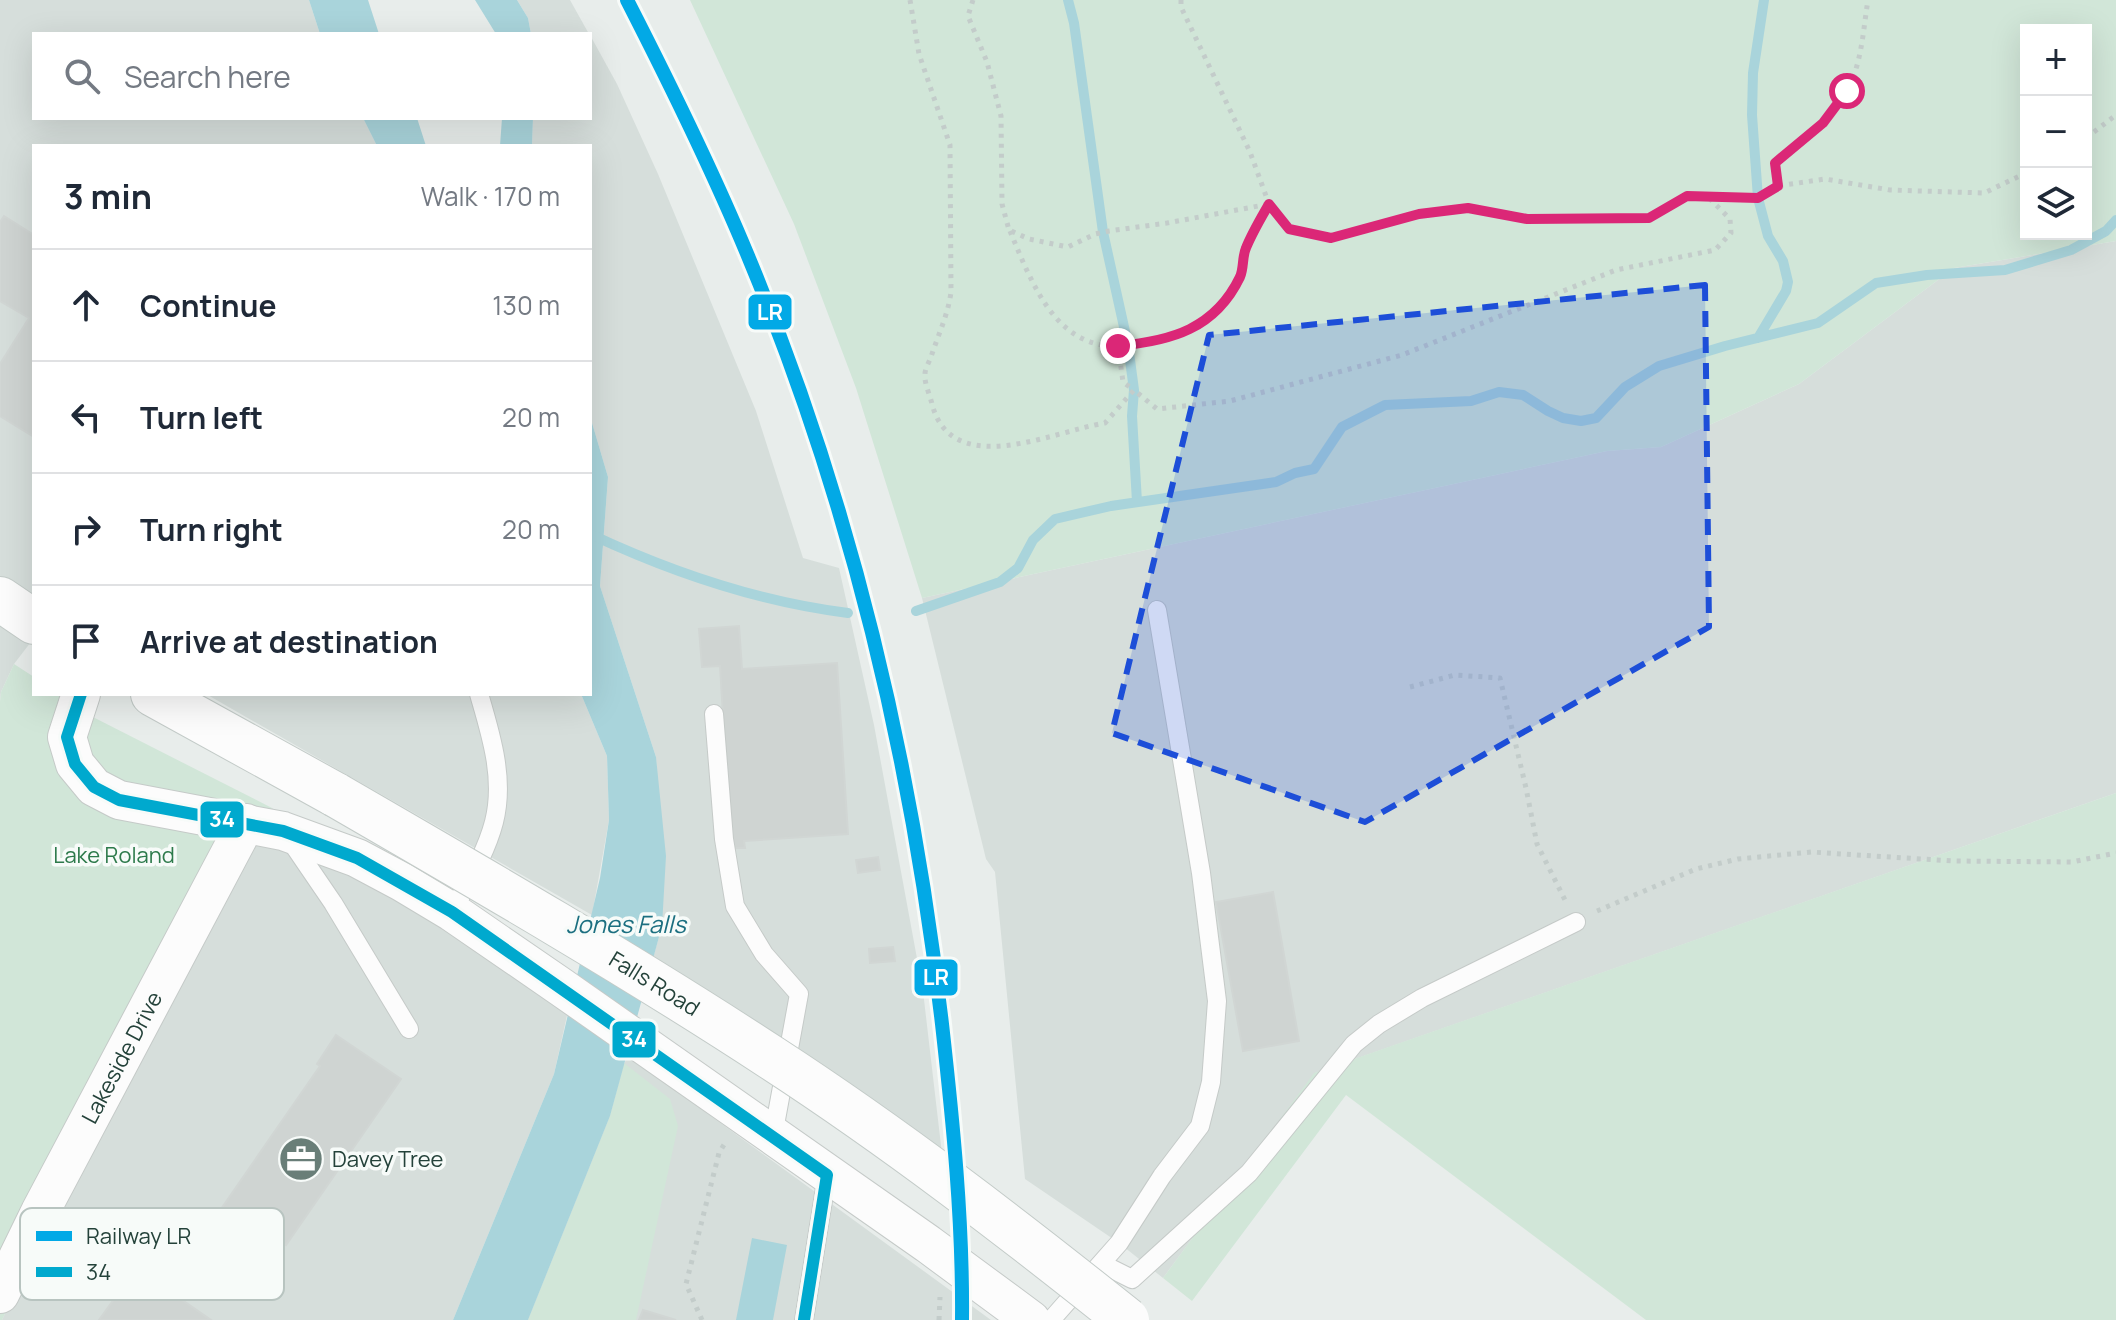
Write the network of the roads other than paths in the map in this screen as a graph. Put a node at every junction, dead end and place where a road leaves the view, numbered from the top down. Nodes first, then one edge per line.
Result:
1 (0, 599) edge
2 (1157, 610) dead end
3 (32, 621) edge
4 (80, 696) edge
5 (157, 696) edge
6 (480, 696) edge
7 (714, 714) dead end
8 (246, 823) junction
9 (283, 831) junction
10 (452, 912) junction
11 (1576, 922) road end
12 (409, 1029) dead end
13 (773, 1136) junction
14 (827, 1175) junction
15 (42, 1208) edge
16 (20, 1253) edge
17 (1102, 1264) junction
18 (0, 1294) edge
19 (804, 1320) edge
20 (1031, 1320) edge
21 (1051, 1320) edge
22 (1127, 1320) edge

1 - 3 main road
2 - 17 lane
4 - 8 street
5 - 22 main road, Falls Road, bridge
6 - 10 lane
7 - 13 lane
8 - 9 street
8 - 15 street, Lakeside Drive
9 - 10 street
9 - 12 lane
10 - 13 street
11 - 17 lane
13 - 14 street
14 - 19 lane
14 - 20 street
16 - 18 street, Lakeside Drive
17 - 21 lane

